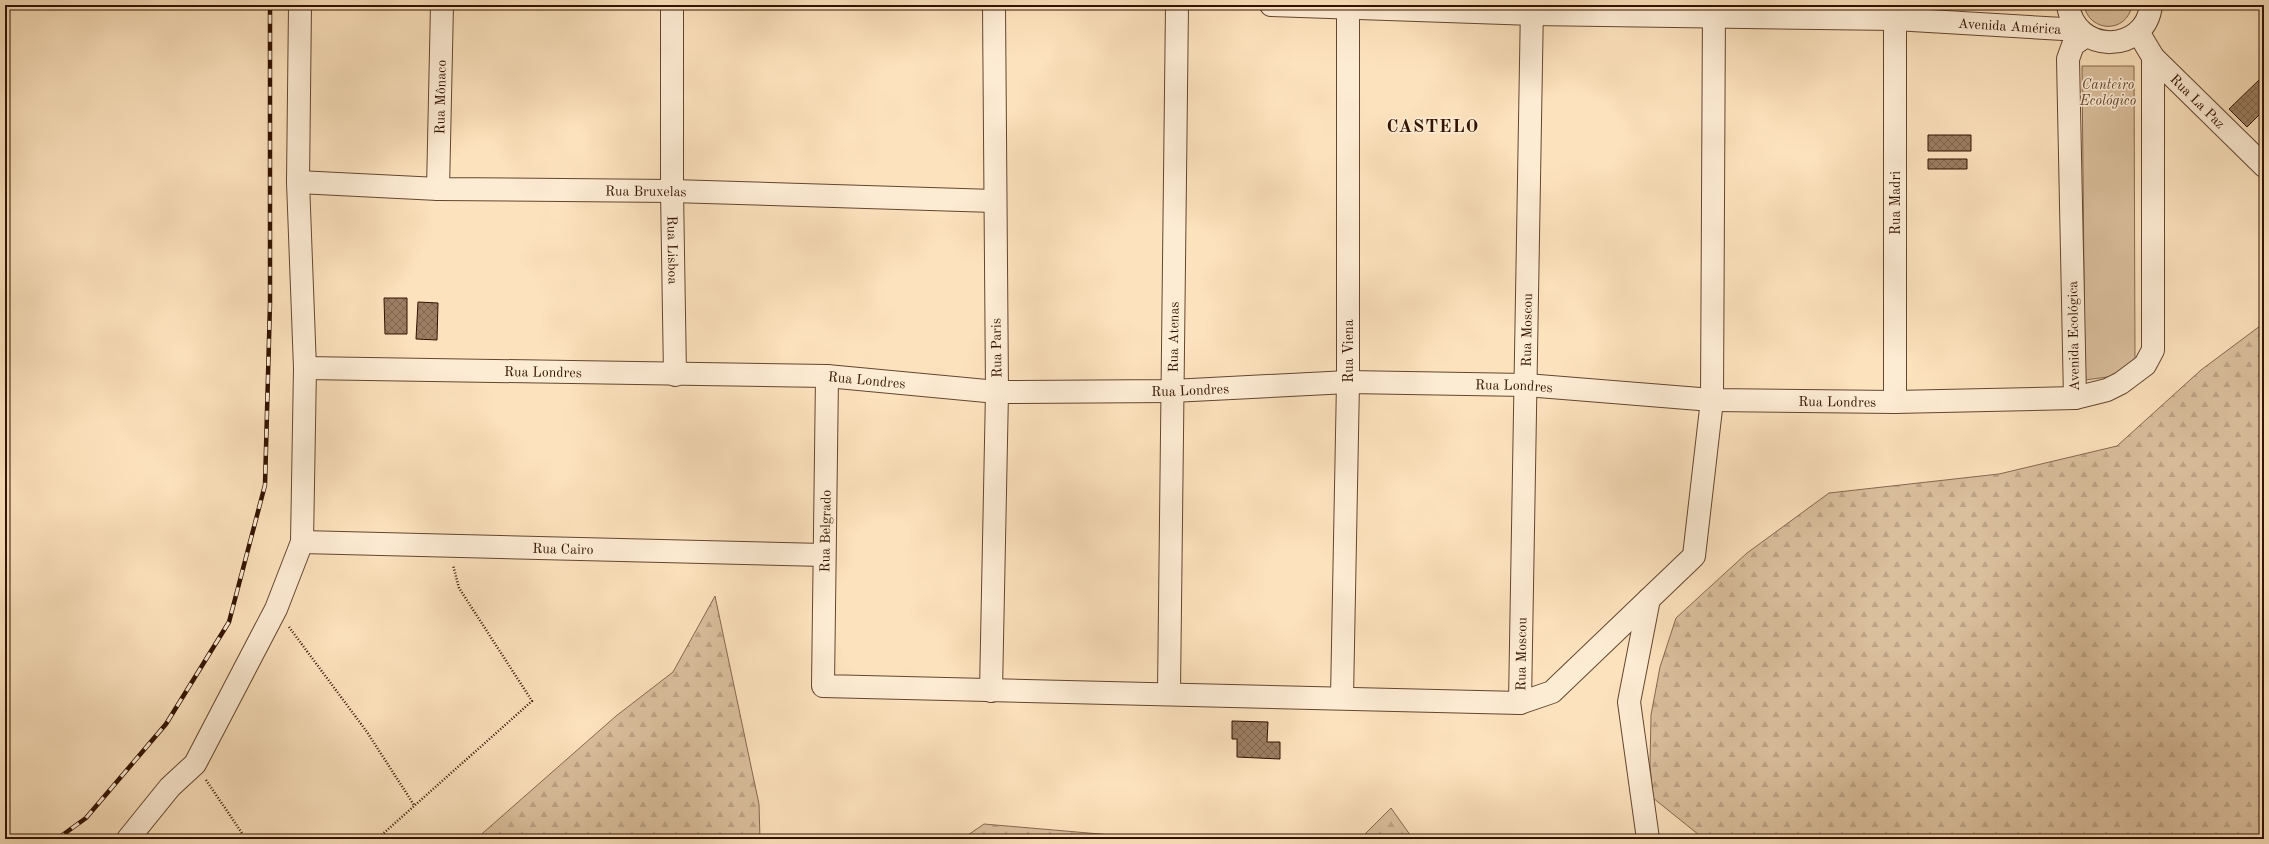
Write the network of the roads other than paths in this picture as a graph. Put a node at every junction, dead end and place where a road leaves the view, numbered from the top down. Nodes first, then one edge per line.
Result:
1 (300, 5) edge
2 (442, 5) edge
3 (672, 5) edge
4 (994, 5) edge
5 (1177, 5) edge
6 (1271, 5) edge
7 (2068, 5) edge
8 (2151, 5) edge
9 (1348, 6) edge
10 (1532, 10) edge
11 (1714, 10) edge
12 (1895, 12) edge
13 (2081, 31) junction
14 (2138, 32) junction
15 (2153, 57) junction
16 (2264, 166) edge
17 (298, 182) junction
18 (438, 189) junction
19 (672, 191) junction
20 (994, 201) junction
21 (305, 368) junction
22 (675, 375) junction
23 (827, 376) junction
24 (1348, 382) junction
25 (1526, 385) junction
26 (1172, 391) junction
27 (997, 392) junction
28 (2075, 398) junction
29 (1712, 400) junction
30 (1895, 402) junction
31 (302, 542) junction
32 (824, 555) junction
33 (1649, 599) junction
34 (990, 691) junction
35 (1169, 692) junction
36 (1342, 698) junction
37 (1520, 702) junction
38 (128, 839) edge
39 (1648, 839) edge

1 - 17 street
2 - 18 street, Rua Mônaco
3 - 19 street, Rua Lisboa
4 - 20 street, Rua Paris
5 - 26 street, Rua Atenas
6 - 9 street, Avenida América
7 - 13 street
8 - 14 street
9 - 10 street, Avenida América
9 - 24 street, Rua Viena
10 - 11 street, Avenida América
10 - 25 street, Rua Moscou
11 - 12 street, Avenida América
11 - 29 street
12 - 13 street, Avenida América
12 - 30 street, Rua Madri
13 - 14 street
13 - 28 street, Avenida Ecológica
14 - 15 street, Rua La Paz
15 - 16 street, Rua La Paz
15 - 28 street, Avenida Ecológica
17 - 18 street, Rua Bruxelas
17 - 21 street
18 - 19 street, Rua Bruxelas
19 - 20 street, Rua Bruxelas
19 - 22 street, Rua Lisboa
20 - 27 street, Rua Paris
21 - 22 street, Rua Londres
21 - 31 street
22 - 23 street, Rua Londres
23 - 27 street, Rua Londres
23 - 32 street, Rua Belgrado
24 - 25 street, Rua Londres
24 - 26 street, Rua Londres
24 - 36 street, Rua Viena
25 - 29 street, Rua Londres
25 - 37 street, Rua Moscou
26 - 27 street, Rua Londres
26 - 35 street, Rua Atenas
27 - 34 street, Rua Paris
28 - 30 street, Rua Londres
29 - 30 street, Rua Londres
29 - 33 street
31 - 32 street, Rua Cairo
31 - 38 street
32 - 34 street, Rua Belgrado
33 - 37 street
33 - 39 street
34 - 35 street
35 - 36 street
36 - 37 street

